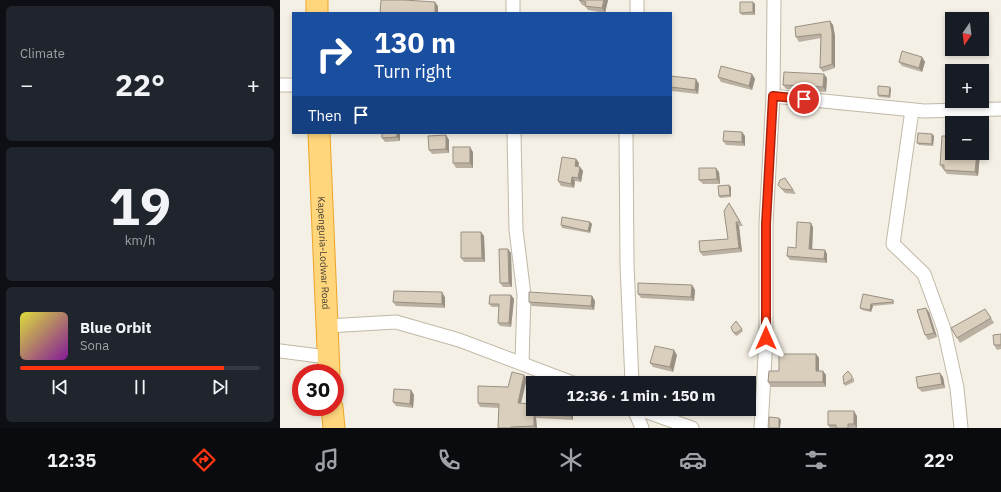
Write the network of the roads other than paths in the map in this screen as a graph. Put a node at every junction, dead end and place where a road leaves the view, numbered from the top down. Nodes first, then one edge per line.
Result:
1 (317, 0) edge
2 (513, 0) edge
3 (637, 0) edge
4 (774, 0) edge
5 (317, 12) edge
6 (513, 12) edge
7 (636, 12) edge
8 (292, 85) edge
9 (280, 86) edge
10 (773, 96) junction
11 (1001, 109) edge
12 (912, 110) junction
13 (319, 134) edge
14 (514, 134) edge
15 (626, 134) edge
16 (327, 326) junction
17 (280, 351) edge
18 (522, 363) junction
19 (325, 364) edge
20 (328, 364) edge
21 (555, 376) edge
22 (632, 376) edge
23 (333, 416) edge
24 (637, 416) edge
25 (659, 416) edge
26 (334, 428) edge
27 (642, 428) edge
28 (692, 428) edge
29 (761, 428) edge
30 (961, 428) edge

1 - 5 highway
2 - 6 street
3 - 7 street
4 - 10 street
8 - 9 street
10 - 12 street
10 - 29 street
11 - 12 street
12 - 30 street
13 - 16 highway, Kapenguria-Lodwar Road
14 - 18 street
15 - 22 street
16 - 18 street
16 - 20 highway, Kapenguria-Lodwar Road
17 - 19 street
18 - 21 street
23 - 26 highway
24 - 27 street
25 - 28 street

